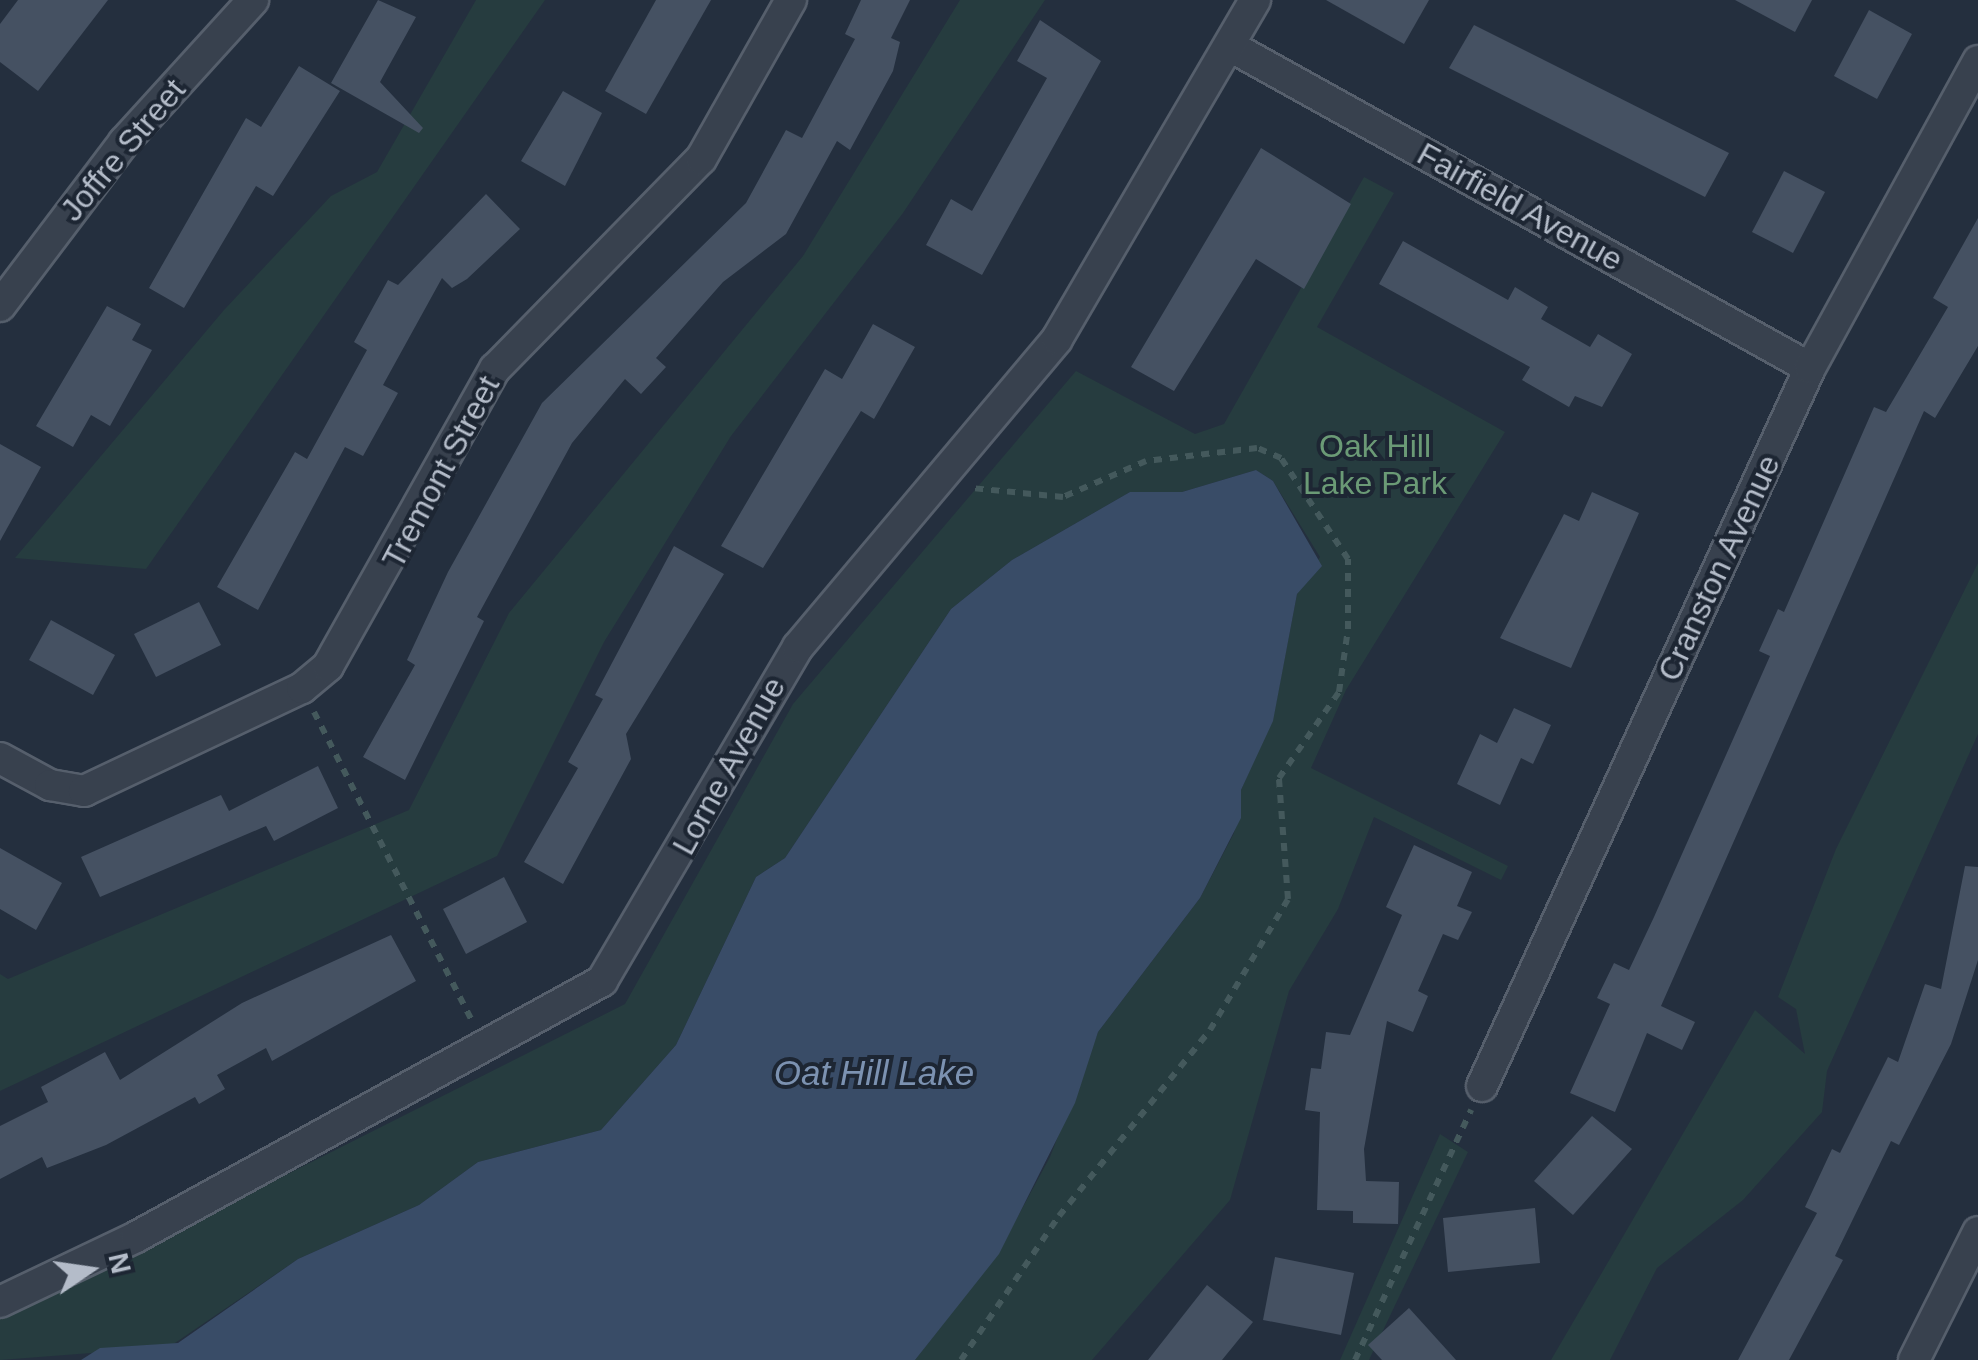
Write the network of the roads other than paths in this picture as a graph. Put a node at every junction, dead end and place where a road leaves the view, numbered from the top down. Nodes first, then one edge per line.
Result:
1 (253, 0) edge
2 (790, 0) edge
3 (1255, 0) edge
4 (1230, 46) junction
5 (1978, 61) edge
6 (0, 306) edge
7 (1810, 368) junction
8 (0, 758) edge
9 (1482, 1086) road end
10 (1978, 1232) edge
11 (0, 1302) edge
12 (1914, 1360) edge

1 - 6 street, Joffre Street
2 - 8 street, Tremont Street
3 - 4 street, Lorne Avenue
4 - 7 street, Fairfield Avenue
4 - 11 street, Lorne Avenue
5 - 7 street, Cranston Avenue
7 - 9 street, Cranston Avenue
10 - 12 street

